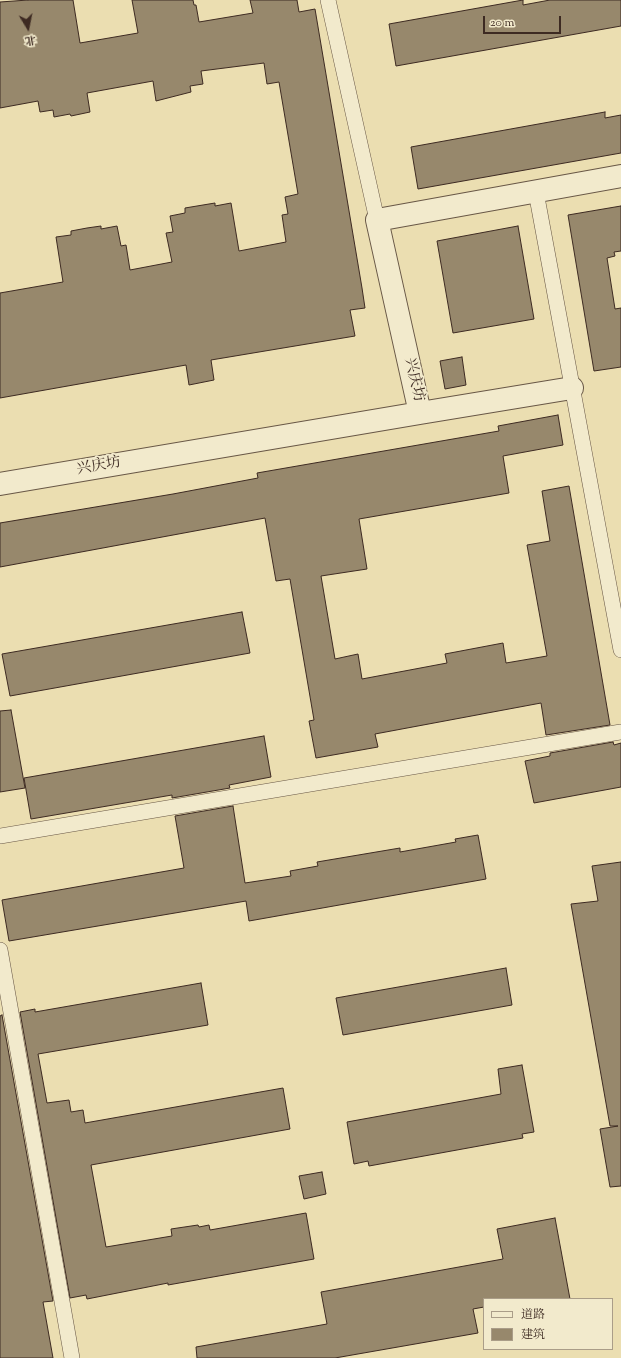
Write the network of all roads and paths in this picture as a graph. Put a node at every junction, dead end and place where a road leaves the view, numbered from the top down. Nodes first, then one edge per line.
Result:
1 (328, 0) edge
2 (621, 176) edge
3 (536, 192) junction
4 (377, 220) junction
5 (572, 388) junction
6 (420, 413) junction
7 (0, 484) edge
8 (621, 650) edge
9 (621, 732) edge
10 (0, 836) edge
11 (0, 950) edge
12 (72, 1358) edge

1 - 4 lane
2 - 3 street
3 - 4 street
3 - 5 lane
4 - 6 street, 兴庆坊
5 - 6 street
5 - 8 lane
6 - 7 street, 兴庆坊
9 - 10 lane
11 - 12 lane

